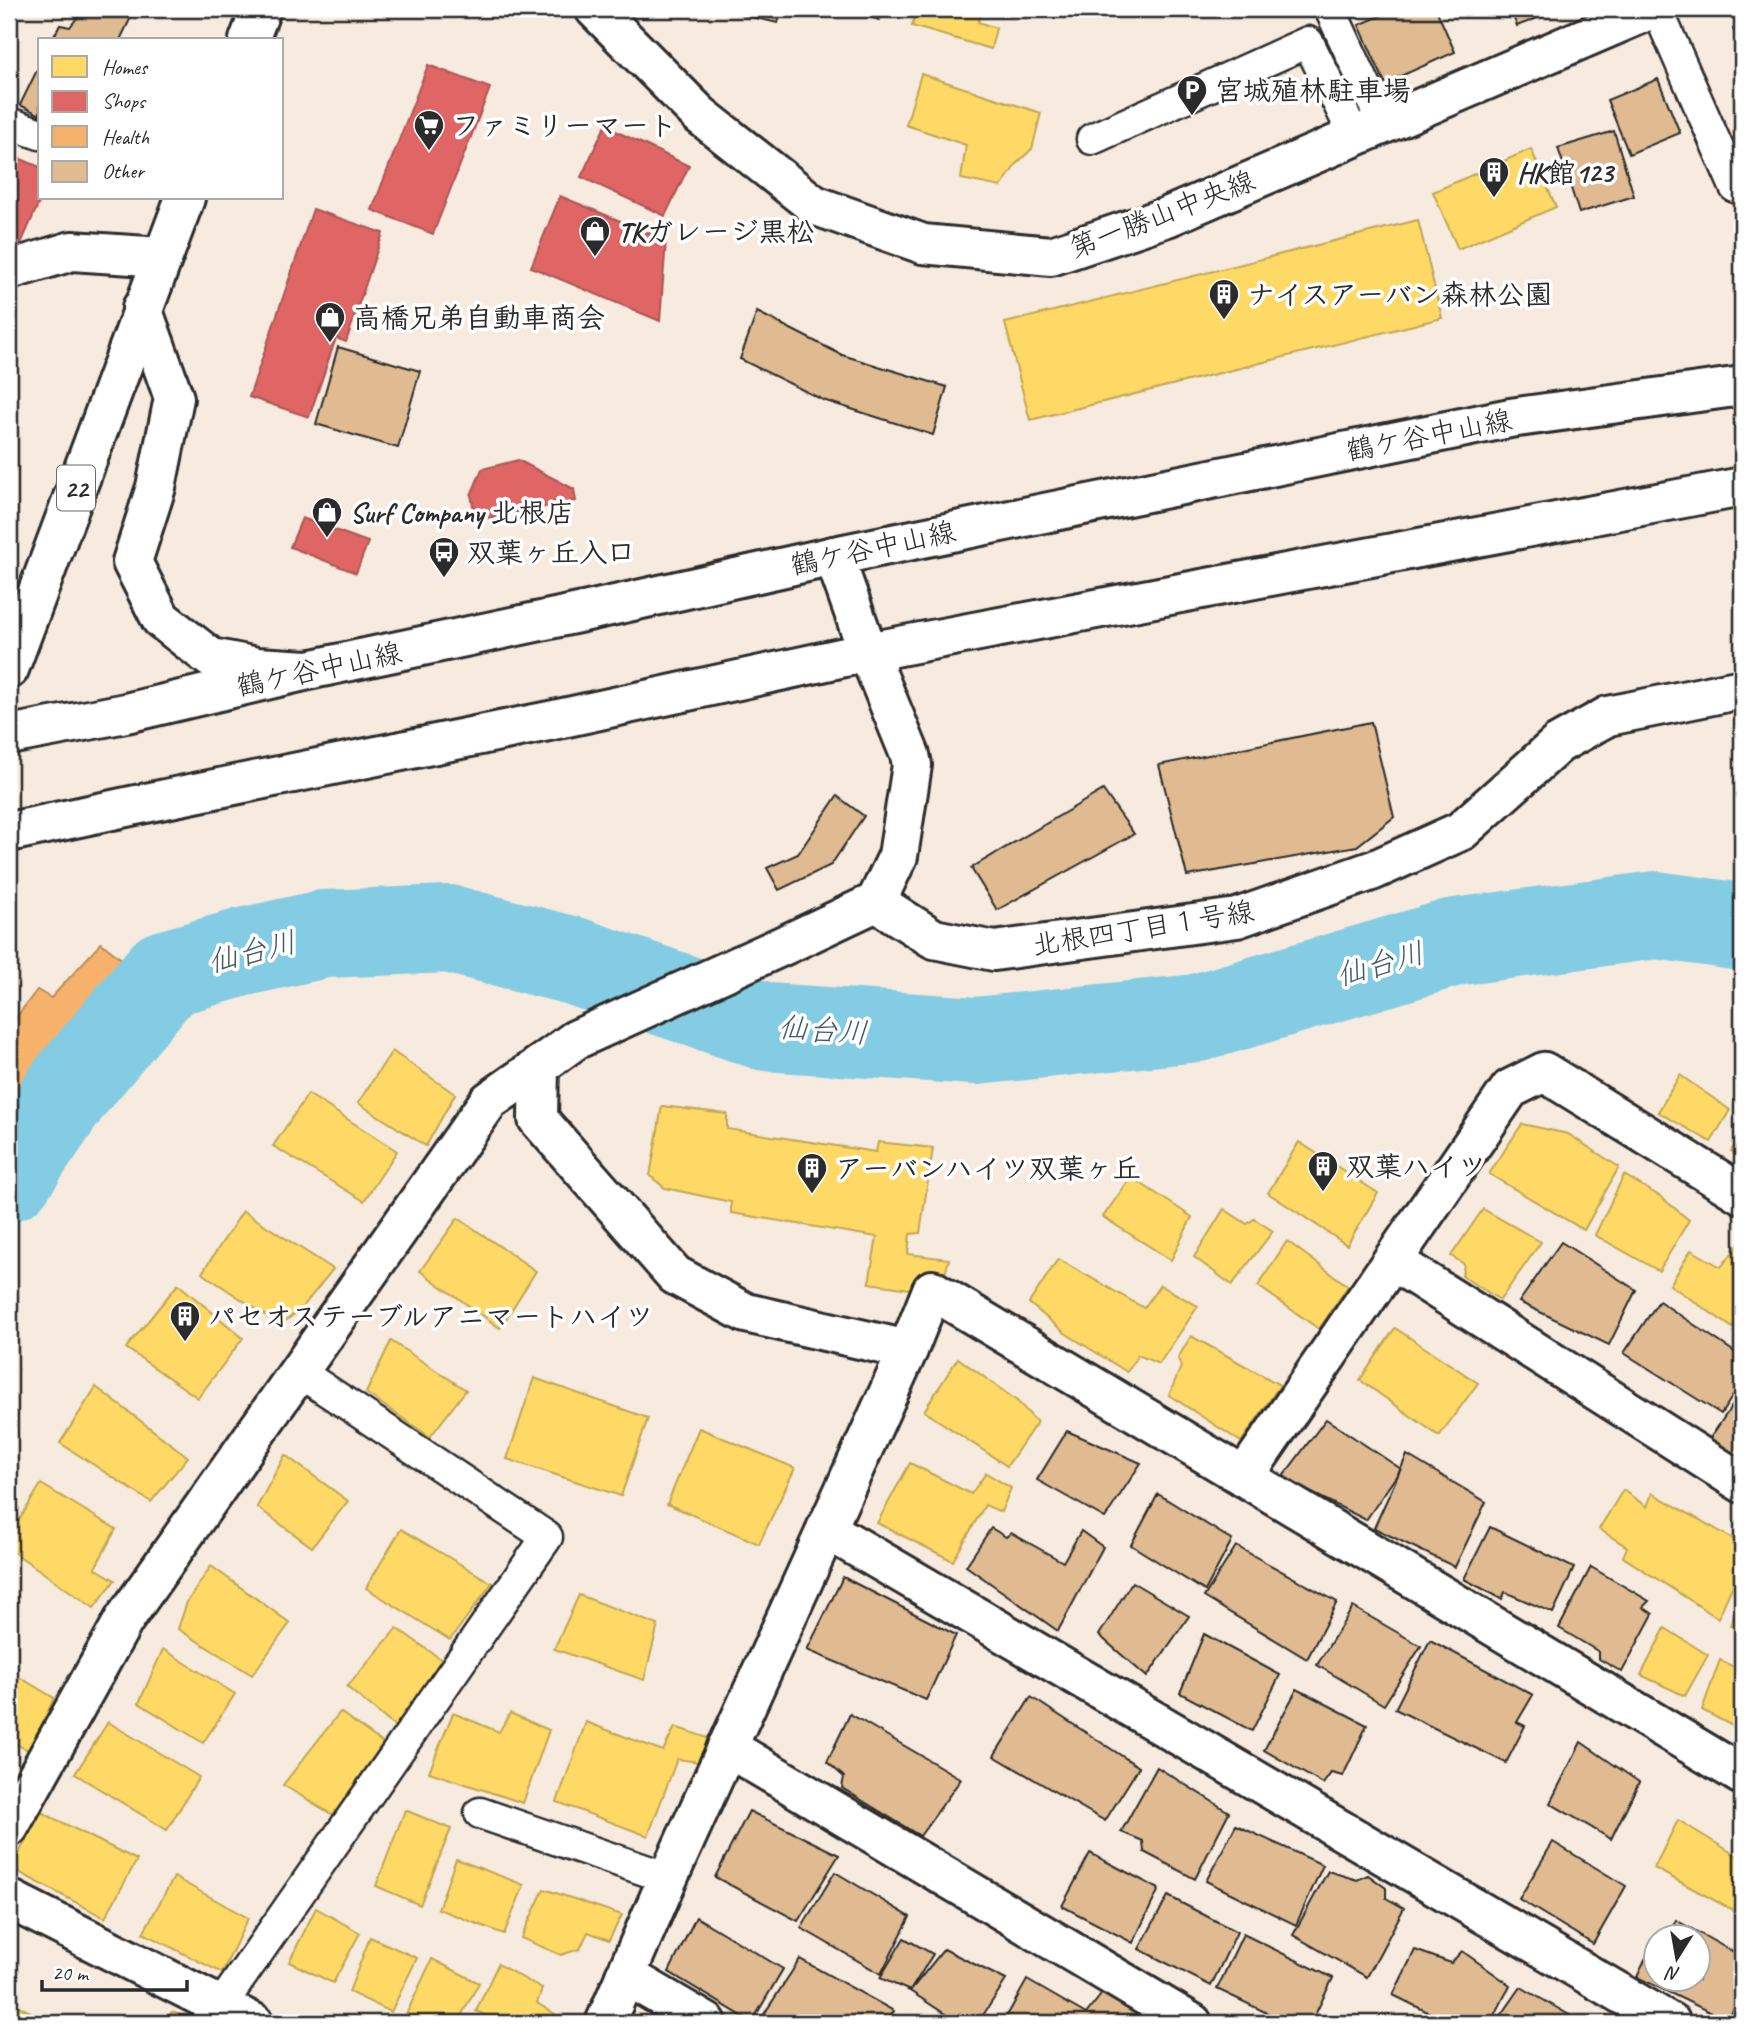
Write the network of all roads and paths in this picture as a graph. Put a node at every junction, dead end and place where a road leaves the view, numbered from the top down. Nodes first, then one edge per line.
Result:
1 (261, 9) edge
2 (595, 9) edge
3 (1330, 9) edge
4 (1654, 9) edge
5 (249, 38) edge
6 (9, 122) edge
7 (1369, 130) junction
8 (38, 133) edge
9 (1092, 139) dead end
10 (1735, 187) dead end
11 (184, 200) edge
12 (162, 257) junction
13 (9, 270) edge
14 (142, 308) junction
15 (1742, 386) edge
16 (1742, 487) edge
17 (834, 556) junction
18 (868, 652) junction
19 (9, 669) edge
20 (308, 670) junction
21 (1742, 689) edge
22 (9, 735) edge
23 (9, 832) edge
24 (876, 902) junction
25 (539, 1066) junction
26 (1742, 1194) edge
27 (1392, 1261) junction
28 (908, 1350) junction
29 (299, 1372) junction
30 (1244, 1477) junction
31 (1742, 1483) edge
32 (827, 1529) junction
33 (727, 1747) junction
34 (1742, 1775) edge
35 (480, 1813) dead end
36 (9, 1827) edge
37 (668, 1878) junction
38 (9, 1899) edge
39 (625, 1975) junction
40 (243, 2018) edge
41 (605, 2023) edge
42 (706, 2023) edge
43 (1192, 2023) edge
44 (1671, 2023) edge

1 - 5 street
2 - 7 street, 第一勝山中央線
3 - 7 lane
4 - 7 street, 第一勝山中央線
4 - 10 lane
6 - 8 lane
7 - 9 lane
11 - 12 street, 22
12 - 13 street
12 - 14 street, 22
14 - 19 street, 22
14 - 20 street
15 - 17 street, 鶴ケ谷中山線
16 - 18 street
17 - 18 street
17 - 20 street, 鶴ケ谷中山線
18 - 23 street
18 - 24 street
20 - 22 street, 鶴ケ谷中山線
21 - 24 street, 北根四丁目１号線
24 - 25 street
25 - 28 street
25 - 29 street
26 - 27 street
27 - 30 street
27 - 31 street
28 - 30 street
28 - 32 street
29 - 36 street
29 - 40 lane
30 - 34 street
32 - 33 street
32 - 44 street
33 - 37 street
33 - 43 street
35 - 37 lane
37 - 39 street
38 - 40 street
39 - 41 street
39 - 42 street

